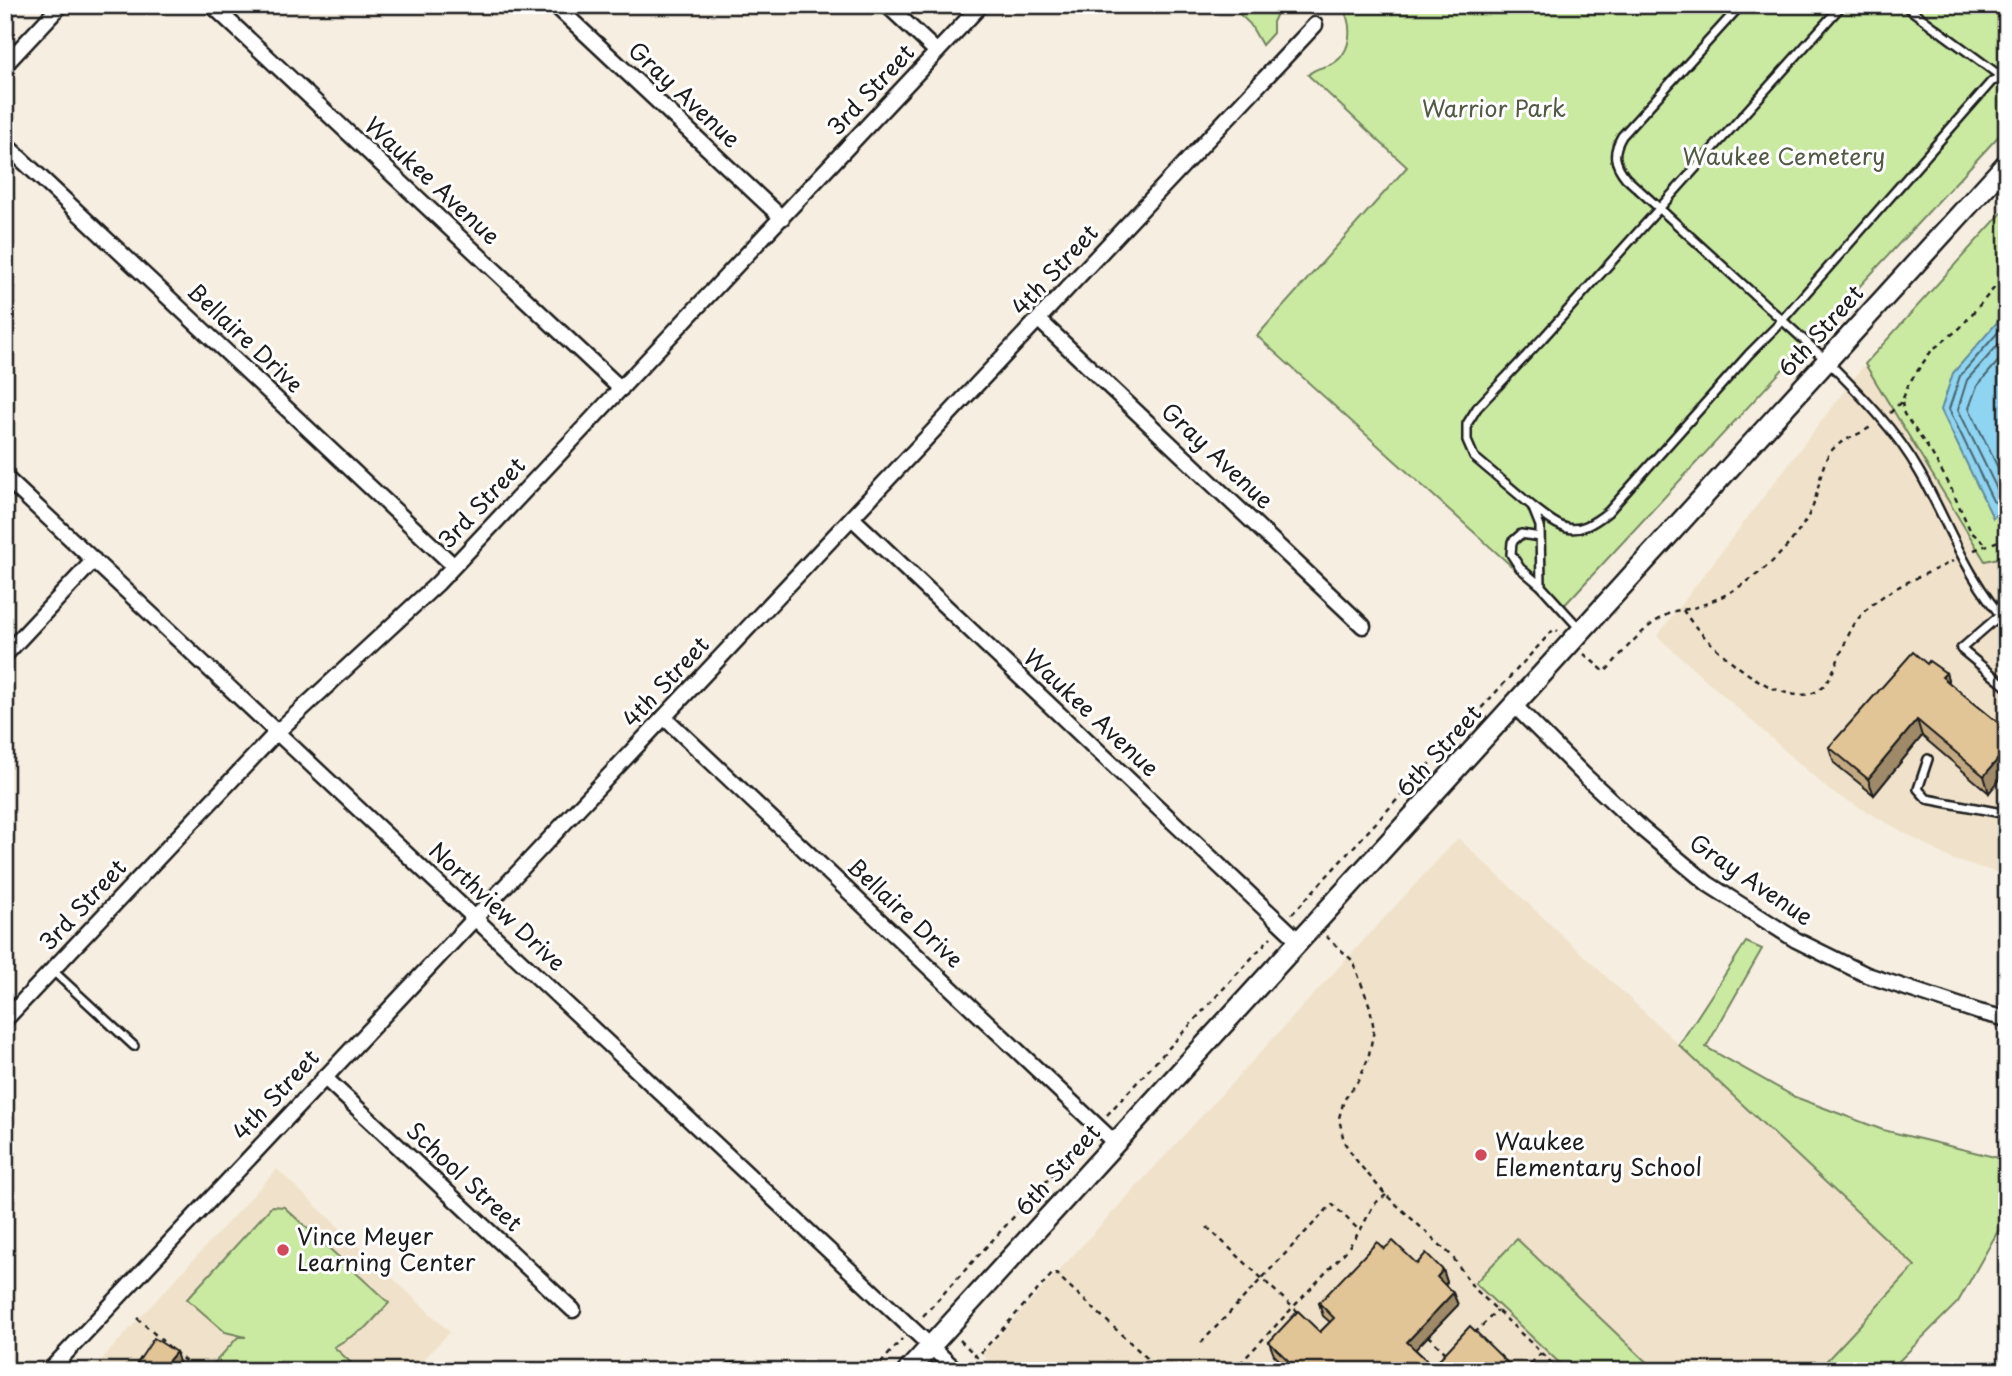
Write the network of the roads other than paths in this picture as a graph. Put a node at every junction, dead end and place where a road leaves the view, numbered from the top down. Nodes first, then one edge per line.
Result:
1 (61, 5) edge
2 (212, 5) edge
3 (555, 5) edge
4 (887, 5) edge
5 (981, 5) edge
6 (1741, 5) edge
7 (1842, 5) edge
8 (1904, 5) edge
9 (1315, 25) dead end
10 (937, 52) junction
11 (5, 65) edge
12 (2005, 79) edge
13 (5, 144) edge
14 (2007, 163) edge
15 (1660, 208) junction
16 (782, 218) junction
17 (1039, 320) junction
18 (1782, 321) junction
19 (1827, 361) junction
20 (621, 389) junction
21 (5, 477) edge
22 (1532, 506) junction
23 (852, 518) junction
24 (1540, 537) junction
25 (94, 560) junction
26 (454, 566) junction
27 (1541, 586) junction
28 (2007, 609) edge
29 (1999, 614) junction
30 (2007, 622) edge
31 (1363, 626) dead end
32 (1581, 631) junction
33 (5, 655) edge
34 (2007, 687) edge
35 (1514, 705) junction
36 (664, 717) junction
37 (277, 732) junction
38 (1928, 759) dead end
39 (2007, 814) edge
40 (475, 917) junction
41 (1299, 941) junction
42 (52, 970) junction
43 (2007, 1019) edge
44 (5, 1020) edge
45 (134, 1046) dead end
46 (324, 1077) junction
47 (1115, 1143) junction
48 (573, 1310) dead end
49 (931, 1346) junction
50 (49, 1371) edge
51 (732, 1371) edge
52 (742, 1371) edge
53 (908, 1371) edge
54 (957, 1371) edge

1 - 11 street
2 - 20 street, Waukee Avenue
3 - 16 street, Gray Avenue
4 - 10 street
5 - 10 street, 3rd Street
6 - 15 lane
7 - 15 lane
8 - 12 lane
9 - 17 street, 4th Street
10 - 16 street, 3rd Street
12 - 18 lane
13 - 26 street, Bellaire Drive
14 - 19 main road, 6th Street
15 - 18 lane
15 - 22 lane
16 - 20 street, 3rd Street
17 - 23 street, 4th Street
17 - 31 street, Gray Avenue
18 - 19 lane
18 - 22 lane
19 - 29 lane
19 - 32 main road, 6th Street
20 - 26 street, 3rd Street
21 - 25 street, Northview Drive
22 - 24 lane
23 - 36 street, 4th Street
23 - 41 street, Waukee Avenue
24 - 27 lane
24 - 27 lane
25 - 33 street
25 - 37 street, Northview Drive
26 - 37 street, 3rd Street
27 - 32 lane
28 - 29 lane
29 - 30 lane
29 - 34 lane
32 - 35 main road, 6th Street
35 - 41 main road, 6th Street
35 - 43 street, Gray Avenue
36 - 40 street, 4th Street
36 - 47 street, Bellaire Drive
37 - 40 street, Northview Drive
37 - 42 street, 3rd Street
38 - 39 lane
40 - 46 street, 4th Street
40 - 49 street, Northview Drive
41 - 47 main road, 6th Street
42 - 44 street, 3rd Street
42 - 45 lane
46 - 48 street, School Street
46 - 50 street, 4th Street
47 - 49 main road, 6th Street
49 - 53 main road, 6th Street
49 - 54 street, Northview Drive
51 - 52 street

